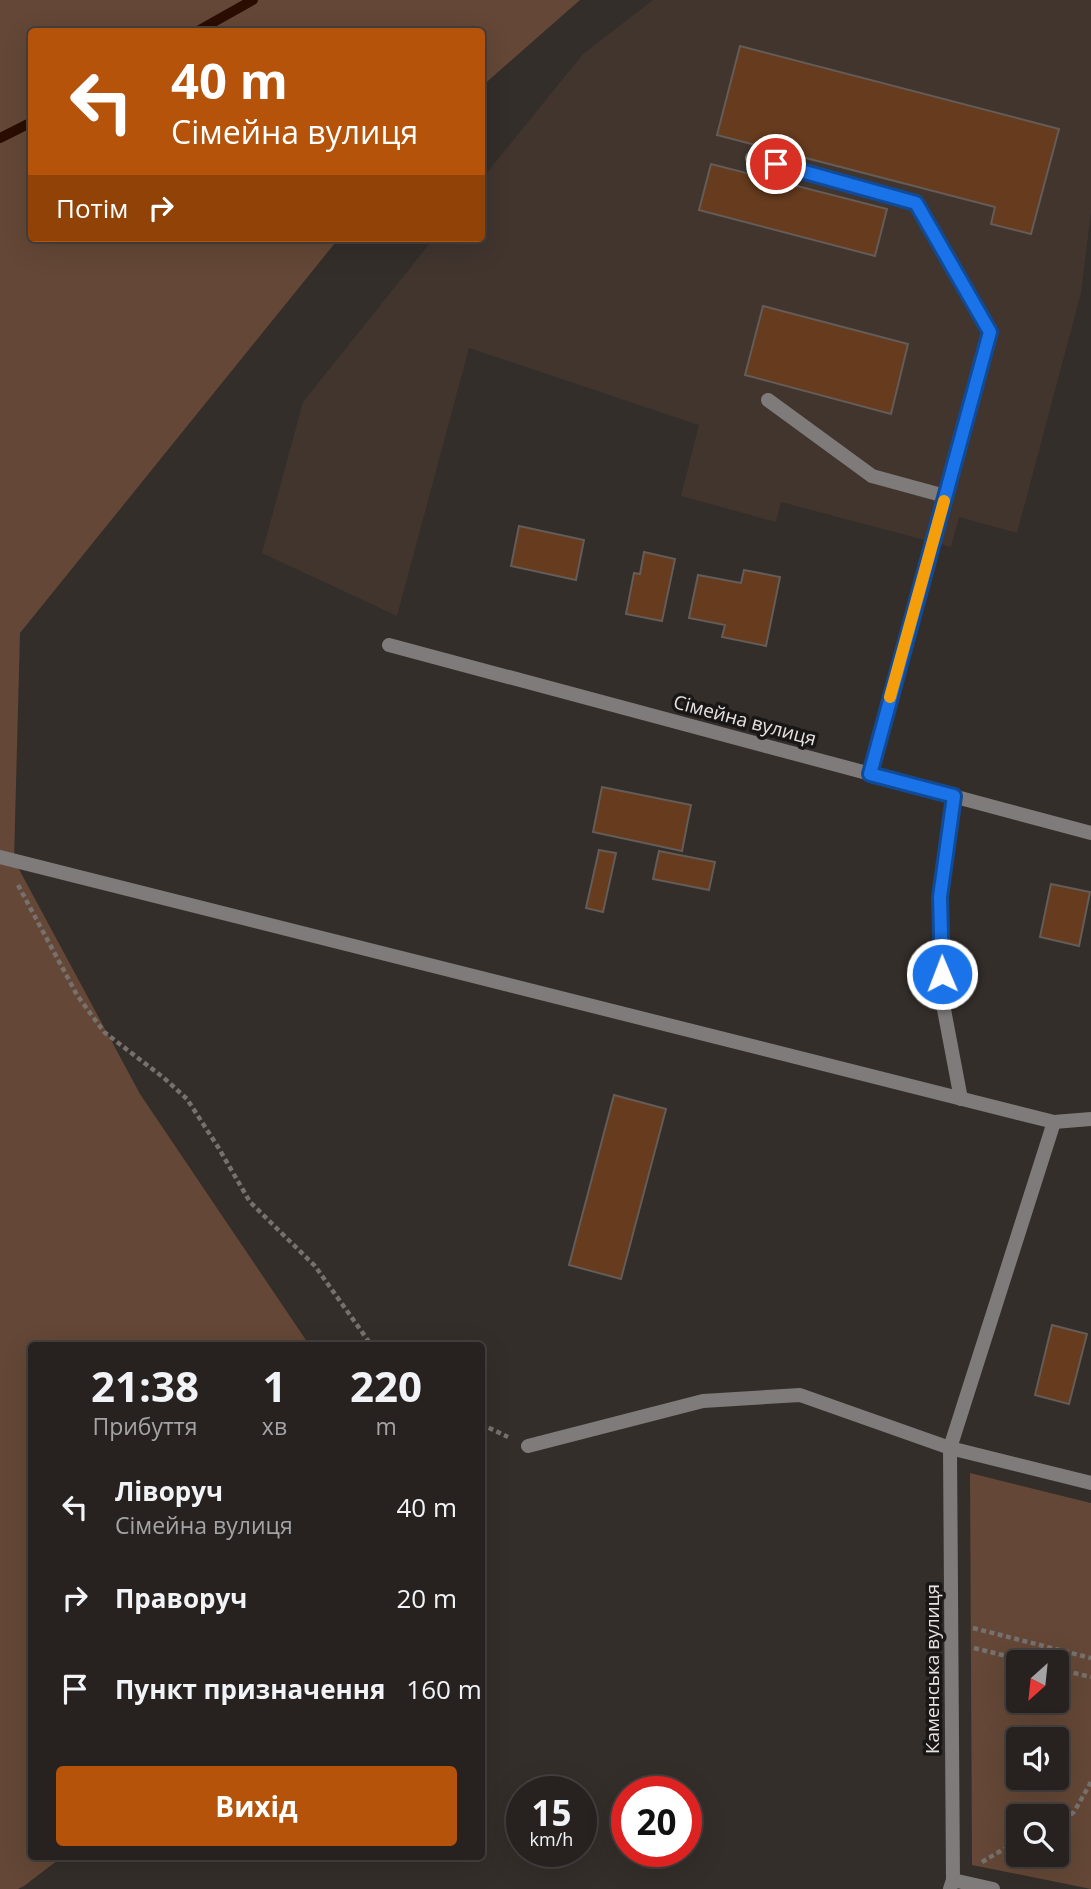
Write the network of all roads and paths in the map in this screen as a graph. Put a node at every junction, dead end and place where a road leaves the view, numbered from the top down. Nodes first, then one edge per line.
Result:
1 (752, 158) dead end
2 (768, 400) dead end
3 (946, 496) junction
4 (389, 645) dead end
5 (870, 774) junction
6 (954, 796) junction
7 (1091, 832) edge
8 (2, 857) edge
9 (961, 1099) junction
10 (1091, 1119) edge
11 (1054, 1122) junction
12 (369, 1342) edge
13 (528, 1446) dead end
14 (950, 1448) junction
15 (1091, 1483) edge
16 (951, 1623) junction
17 (951, 1643) junction
18 (1006, 1656) edge
19 (1091, 1658) edge
20 (1069, 1672) edge
21 (1091, 1677) edge
22 (1091, 1782) edge
23 (1069, 1816) edge
24 (951, 1885) edge
25 (993, 1889) edge

1 - 3 street
2 - 3 street
3 - 5 street
4 - 5 street, Сімейна вулиця
5 - 6 street, Сімейна вулиця
6 - 7 street, Сімейна вулиця
6 - 9 street
8 - 9 street
8 - 12 path
9 - 11 street
10 - 11 street
11 - 14 street, Каменська вулиця
13 - 14 street
14 - 15 street
14 - 16 street, Каменська вулиця
16 - 17 street, Каменська вулиця
16 - 19 path
17 - 18 path
17 - 24 street, Каменська вулиця
20 - 21 path
22 - 23 path
24 - 25 street

